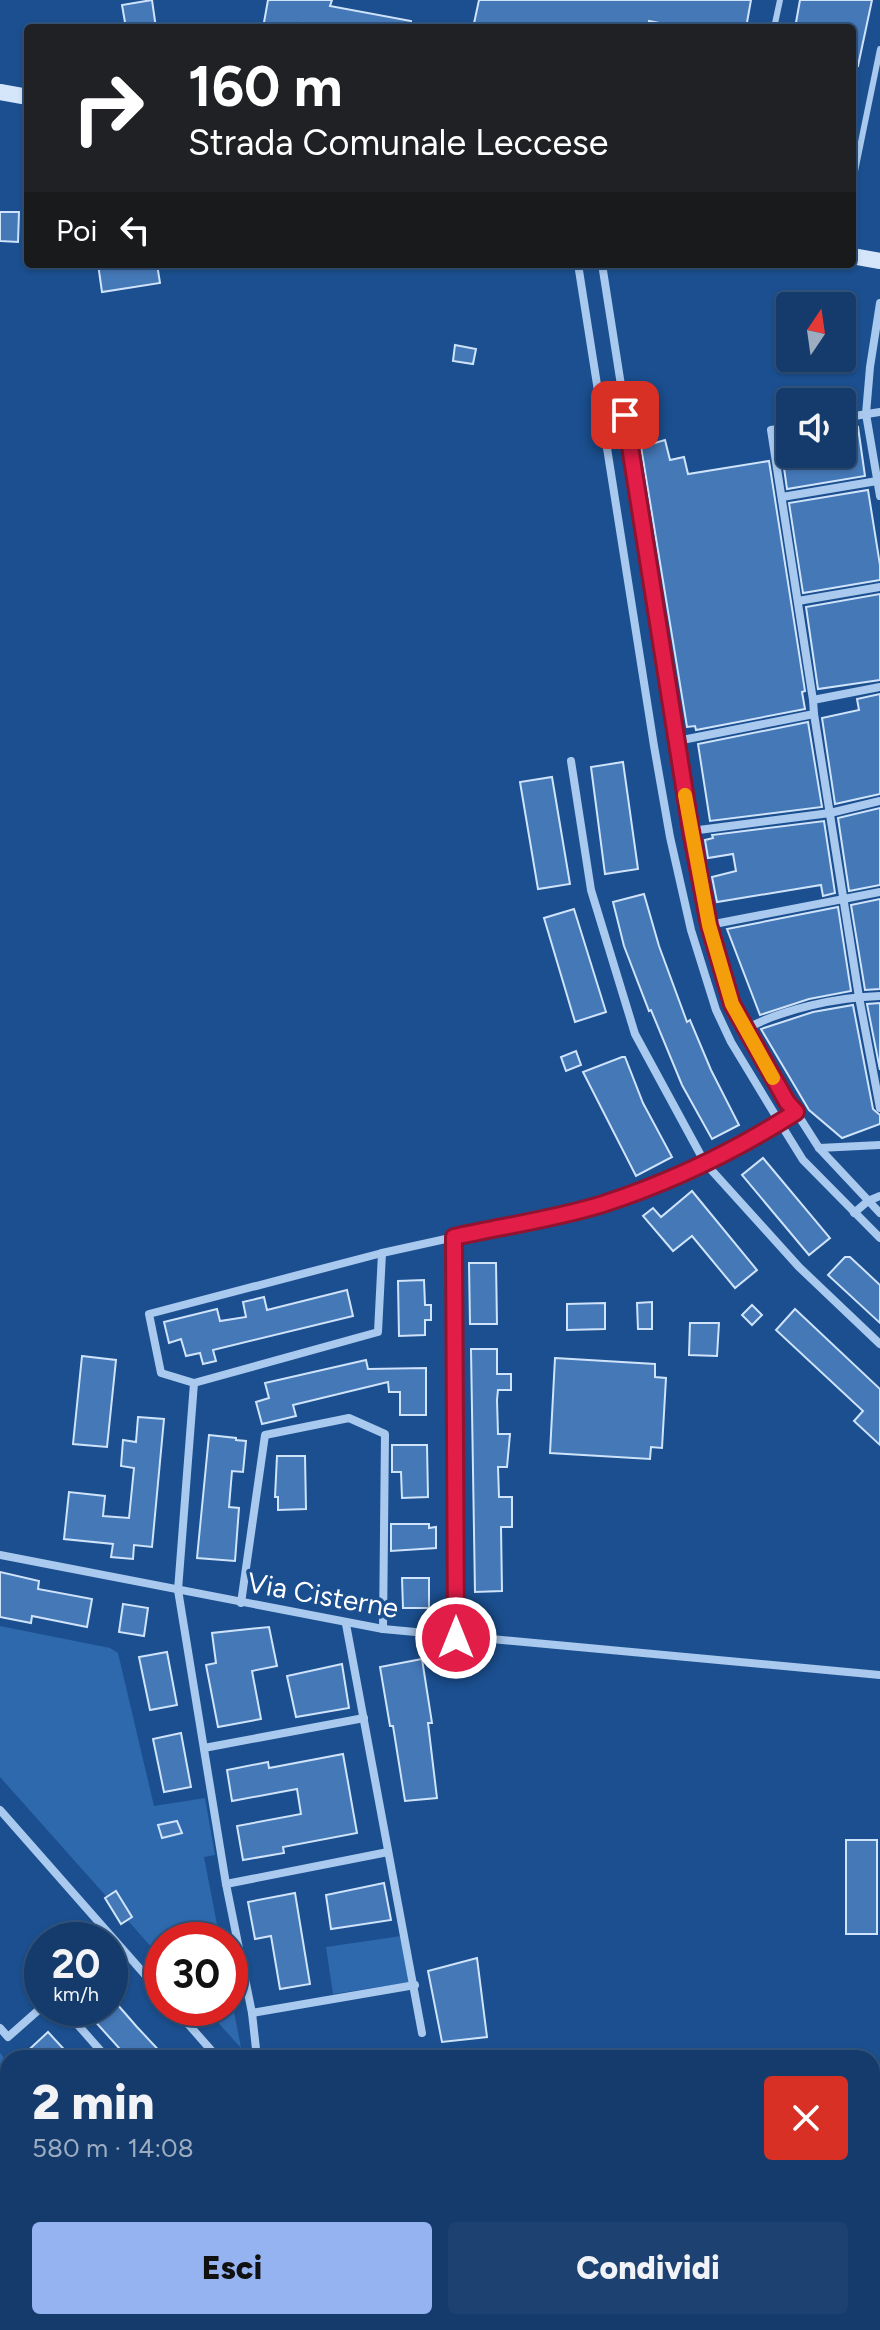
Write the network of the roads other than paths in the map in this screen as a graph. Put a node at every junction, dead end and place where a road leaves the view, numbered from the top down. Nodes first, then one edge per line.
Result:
1 (780, 0) edge
2 (775, 24) edge
3 (880, 49) edge
4 (0, 92) edge
5 (24, 96) edge
6 (856, 166) edge
7 (856, 257) edge
8 (880, 261) edge
9 (579, 268) edge
10 (603, 268) edge
11 (880, 303) edge
12 (880, 412) edge
13 (866, 414) junction
14 (856, 416) edge
15 (776, 429) edge
16 (776, 460) edge
17 (777, 468) edge
18 (877, 481) junction
19 (880, 496) edge
20 (782, 497) junction
21 (880, 587) edge
22 (798, 601) junction
23 (880, 687) edge
24 (813, 700) junction
25 (814, 714) junction
26 (677, 741) junction
27 (571, 761) dead end
28 (880, 801) edge
29 (830, 813) junction
30 (691, 831) junction
31 (880, 892) edge
32 (844, 898) junction
33 (709, 925) junction
34 (880, 996) edge
35 (859, 997) junction
36 (746, 1029) junction
37 (880, 1108) edge
38 (796, 1112) junction
39 (780, 1123) junction
40 (880, 1145) edge
41 (819, 1148) junction
42 (705, 1163) junction
43 (880, 1196) edge
44 (868, 1201) junction
45 (854, 1213) junction
46 (880, 1213) edge
47 (454, 1237) junction
48 (880, 1238) edge
49 (382, 1253) junction
50 (880, 1344) edge
51 (194, 1383) junction
52 (0, 1555) edge
53 (178, 1590) junction
54 (241, 1603) junction
55 (346, 1624) junction
56 (383, 1629) junction
57 (456, 1638) junction
58 (880, 1675) edge
59 (364, 1718) junction
60 (204, 1748) junction
61 (0, 1810) edge
62 (388, 1852) junction
63 (226, 1884) junction
64 (94, 1922) edge
65 (128, 1960) edge
66 (144, 1976) edge
67 (415, 1985) junction
68 (252, 2013) junction
69 (24, 2023) edge
70 (79, 2026) edge
71 (190, 2026) edge
72 (0, 2028) edge
73 (422, 2033) dead end
74 (100, 2050) edge
75 (211, 2050) edge
76 (256, 2050) edge

1 - 2 lane
3 - 6 lane
4 - 5 main road
7 - 8 main road
9 - 39 street
10 - 26 street
11 - 13 street
12 - 13 street
13 - 14 street
13 - 18 street
15 - 16 street
17 - 20 street
18 - 19 street
18 - 20 street
20 - 22 street
21 - 22 street
22 - 24 street
23 - 24 street
24 - 25 street
25 - 26 street
25 - 29 street
26 - 30 street
27 - 42 street
28 - 29 street
29 - 30 street
29 - 32 street
30 - 33 street
31 - 32 street
32 - 33 street
32 - 35 street
33 - 36 street
34 - 35 street
35 - 36 street
35 - 37 street
36 - 38 street
38 - 39 street
38 - 41 street
39 - 42 street
39 - 45 street
40 - 41 street
41 - 44 street
42 - 47 street
42 - 50 street
43 - 44 street
44 - 45 street
44 - 46 street
45 - 48 street
47 - 49 street
47 - 57 street
49 - 51 street
49 - 51 street
51 - 53 street
52 - 53 street, Via Cisterne
53 - 54 street, Via Cisterne
53 - 60 street
54 - 55 street, Via Cisterne
54 - 56 street
55 - 56 street, Via Cisterne
55 - 59 street
56 - 57 street, Via Cisterne
57 - 58 street, Via Cisterne
59 - 60 street
59 - 62 street
60 - 63 street
61 - 64 street
62 - 63 street
62 - 67 street
63 - 68 street
65 - 66 street
67 - 68 street
67 - 73 street
68 - 76 street
69 - 72 street
70 - 74 street
71 - 75 street

